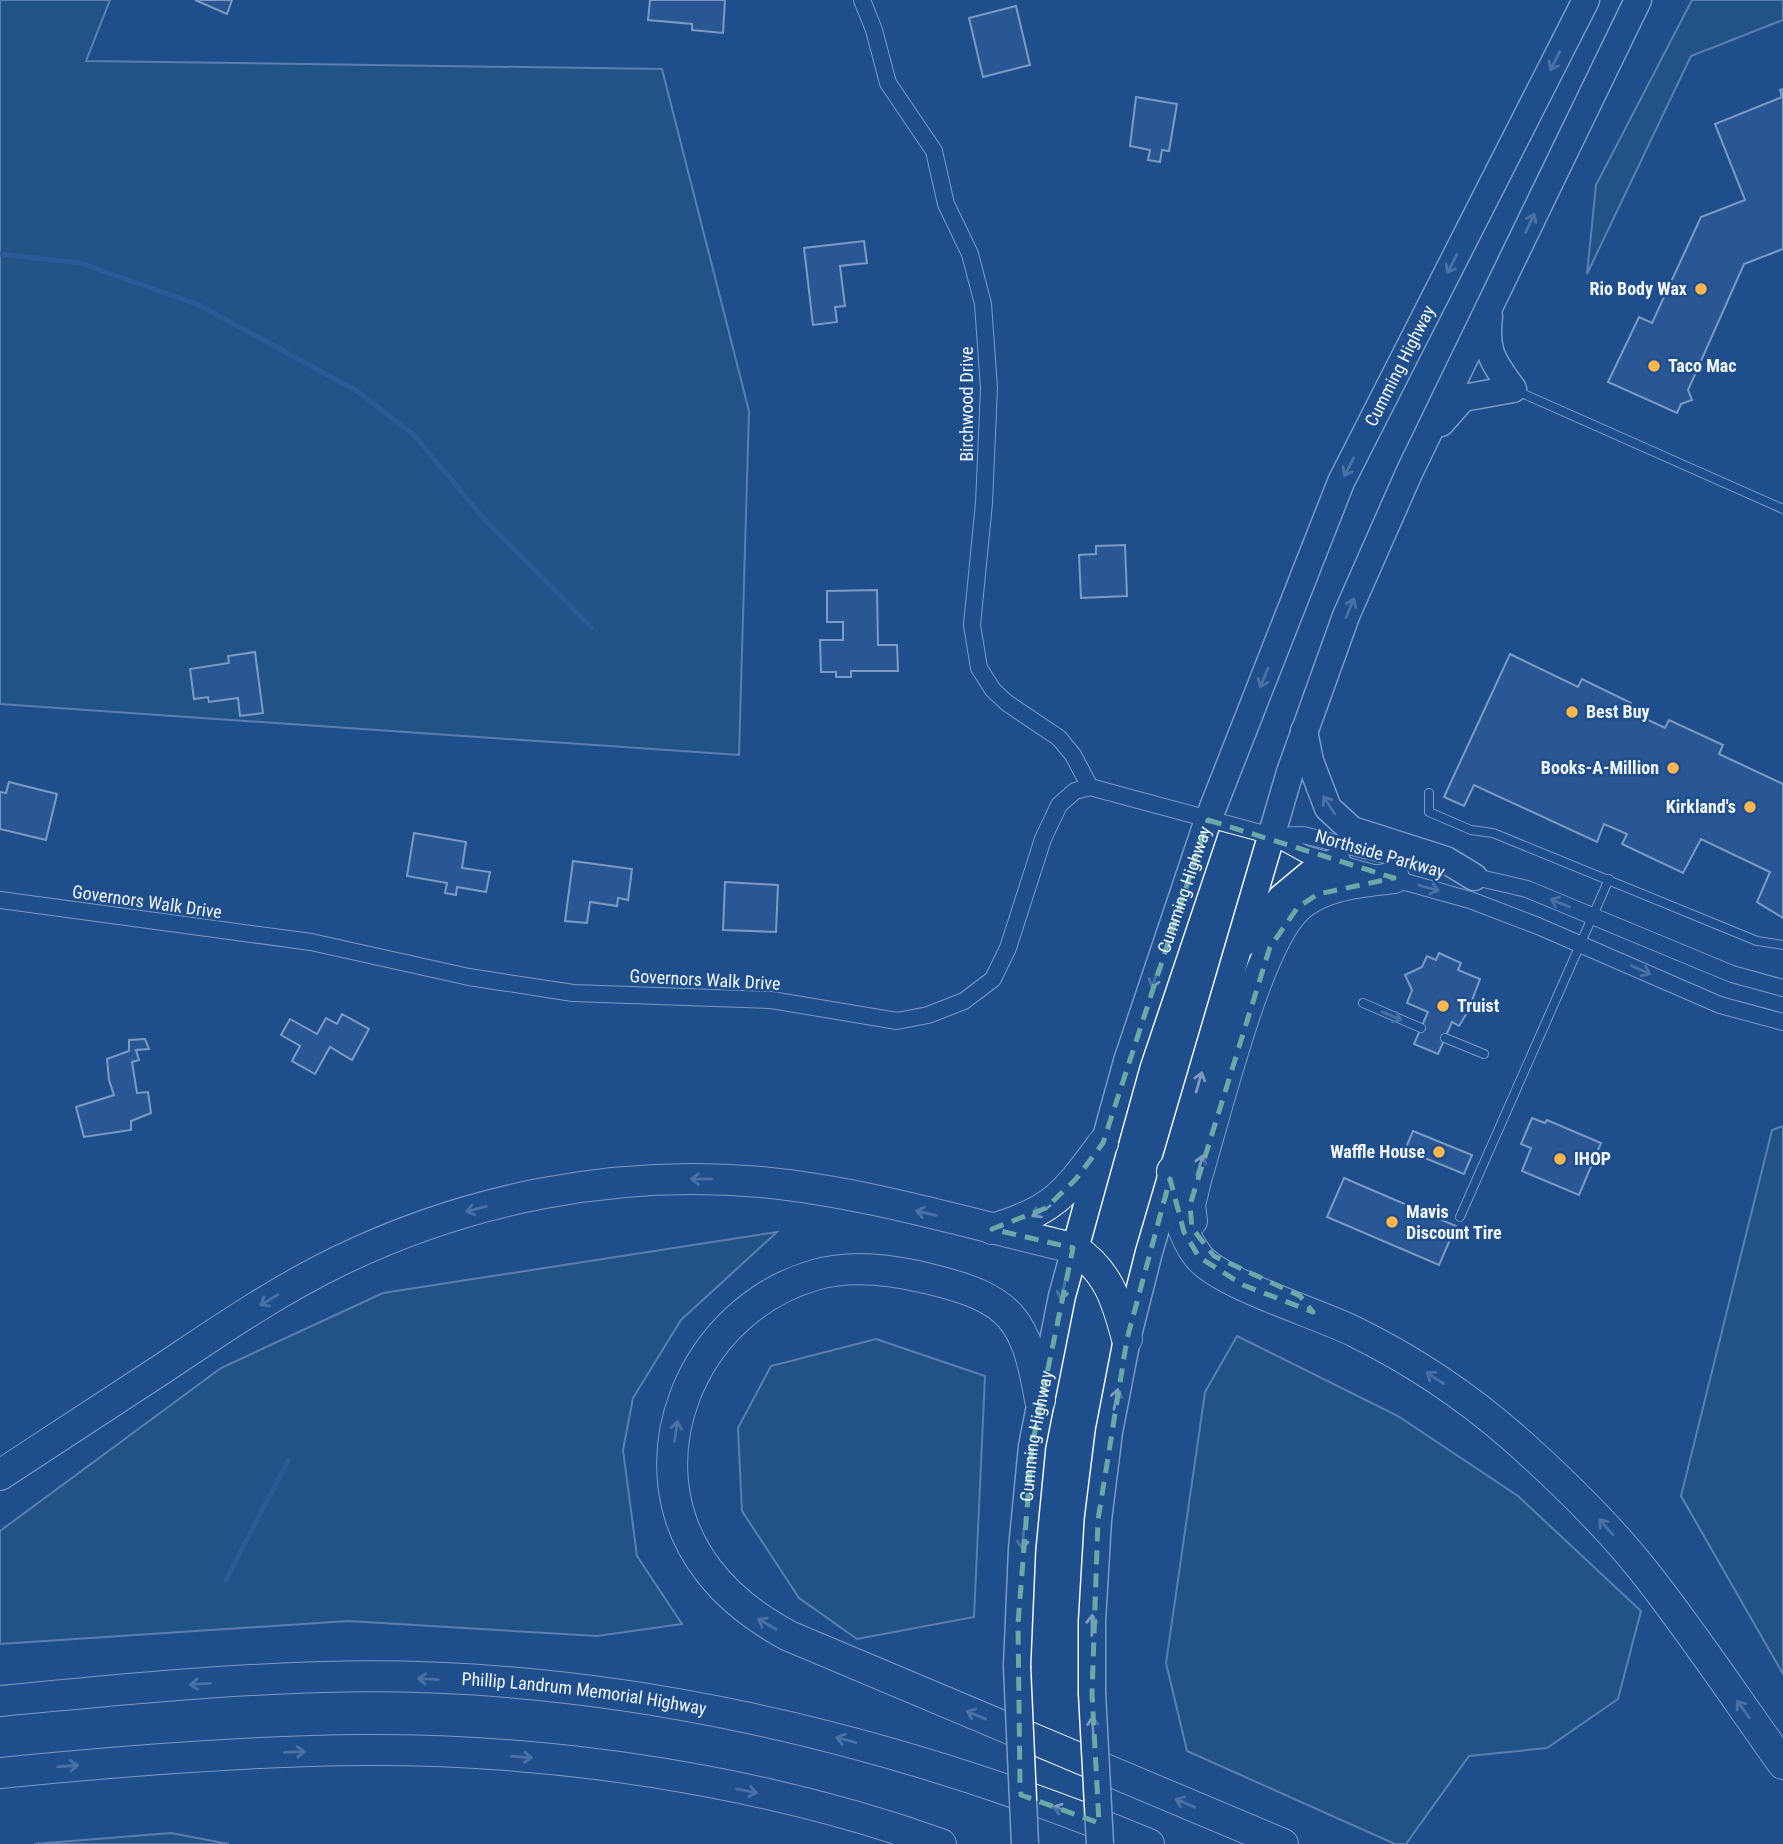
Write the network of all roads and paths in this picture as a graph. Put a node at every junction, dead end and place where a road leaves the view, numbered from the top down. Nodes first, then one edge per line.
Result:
1 (862, 0) edge
2 (1586, 0) edge
3 (1638, 0) edge
4 (1490, 307) junction
5 (1513, 389) junction
6 (1409, 473) junction
7 (1783, 509) edge
8 (1304, 732) junction
9 (1090, 787) junction
10 (1429, 793) dead end
11 (1208, 820) junction
12 (1272, 836) junction
13 (1338, 861) junction
14 (1475, 877) junction
15 (1394, 878) junction
16 (1609, 879) junction
17 (0, 900) edge
18 (1592, 916) junction
19 (1580, 944) junction
20 (1783, 945) edge
21 (1240, 946) junction
22 (1783, 988) edge
23 (1363, 1003) dead end
24 (1783, 1021) edge
25 (1421, 1028) dead end
26 (1445, 1038) dead end
27 (1484, 1054) dead end
28 (1103, 1143) junction
29 (1172, 1171) junction
30 (1460, 1217) dead end
31 (992, 1229) junction
32 (1073, 1248) junction
33 (1313, 1312) junction
34 (1127, 1339) junction
35 (1040, 1400) junction
36 (0, 1475) edge
37 (0, 1701) edge
38 (1783, 1764) edge
39 (0, 1773) edge
40 (941, 1844) edge
41 (1025, 1844) edge
42 (1100, 1844) edge
43 (1149, 1844) edge
44 (1283, 1844) edge

1 - 9 street, Birchwood Drive
2 -> 11 main road, Cumming Highway
4 -> 3 main road
4 - 5 main road
4 - 6 main road
5 - 6 main road
5 - 7 lane
8 -> 6 main road
8 - 12 main road
14 -> 8 main road
9 - 11 street
9 - 17 street, Governors Walk Drive
10 - 16 lane
11 - 12 street
11 -> 28 main road, Cumming Highway
12 - 13 street, Northside Parkway
12 - 14 street, Northside Parkway
12 - 21 main road
13 - 15 street, Northside Parkway
13 - 21 main road
18 -> 14 street, Northside Parkway
15 -> 19 street, Northside Parkway
33 -> 15 highway
16 - 18 lane
16 - 20 lane
18 - 19 lane
18 - 22 street, Northside Parkway
19 -> 24 street, Northside Parkway
19 - 30 lane
29 -> 21 main road
23 -> 25 lane
26 - 27 lane
28 -> 31 highway
28 - 32 main road, Cumming Highway
29 - 33 highway
29 - 34 main road
31 - 32 highway
31 -> 36 highway
32 - 34 highway
32 -> 35 main road, Cumming Highway
38 -> 33 highway
42 -> 34 main road, bridge
35 -> 41 main road, Cumming Highway, bridge
44 -> 35 highway
43 -> 37 highway, Phillip Landrum Memorial Highway
39 -> 40 highway

